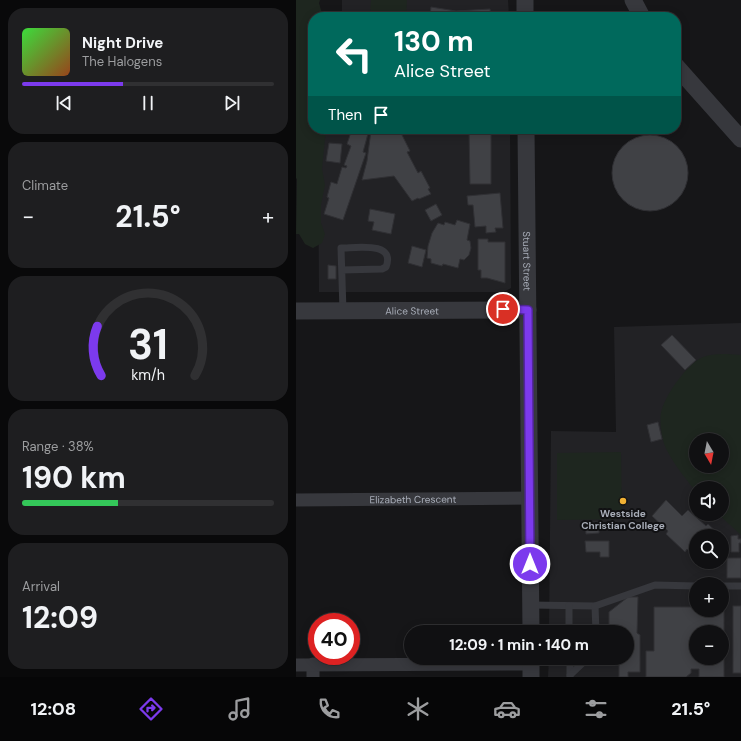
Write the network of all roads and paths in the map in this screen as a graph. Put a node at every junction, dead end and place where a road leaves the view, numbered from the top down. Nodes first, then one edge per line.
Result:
1 (525, 0) edge
2 (633, 0) edge
3 (525, 12) edge
4 (639, 12) edge
5 (681, 72) edge
6 (526, 134) edge
7 (741, 139) edge
8 (342, 270) junction
9 (528, 310) junction
10 (296, 311) edge
11 (343, 311) junction
12 (530, 498) junction
13 (296, 500) edge
14 (689, 586) edge
15 (729, 586) edge
16 (741, 586) edge
17 (531, 605) junction
18 (569, 606) junction
19 (595, 606) junction
20 (531, 625) edge
21 (569, 625) edge
22 (596, 625) edge
23 (296, 665) edge
24 (570, 665) edge
25 (581, 665) edge
26 (531, 666) edge
27 (313, 671) edge
28 (570, 676) edge

1 - 3 street
2 - 4 street
5 - 7 street
6 - 9 street, Stuart Street
8 - 8 lane
8 - 11 lane
9 - 11 street, Alice Street
9 - 12 street, Stuart Street
10 - 11 street, Alice Street
12 - 13 street, Elizabeth Crescent
12 - 17 street, Stuart Street
14 - 19 lane
15 - 16 lane
17 - 18 lane
17 - 20 street, Stuart Street
18 - 19 lane
18 - 21 lane
19 - 22 lane
23 - 27 street
24 - 28 lane
25 - 28 lane
26 - 27 street

